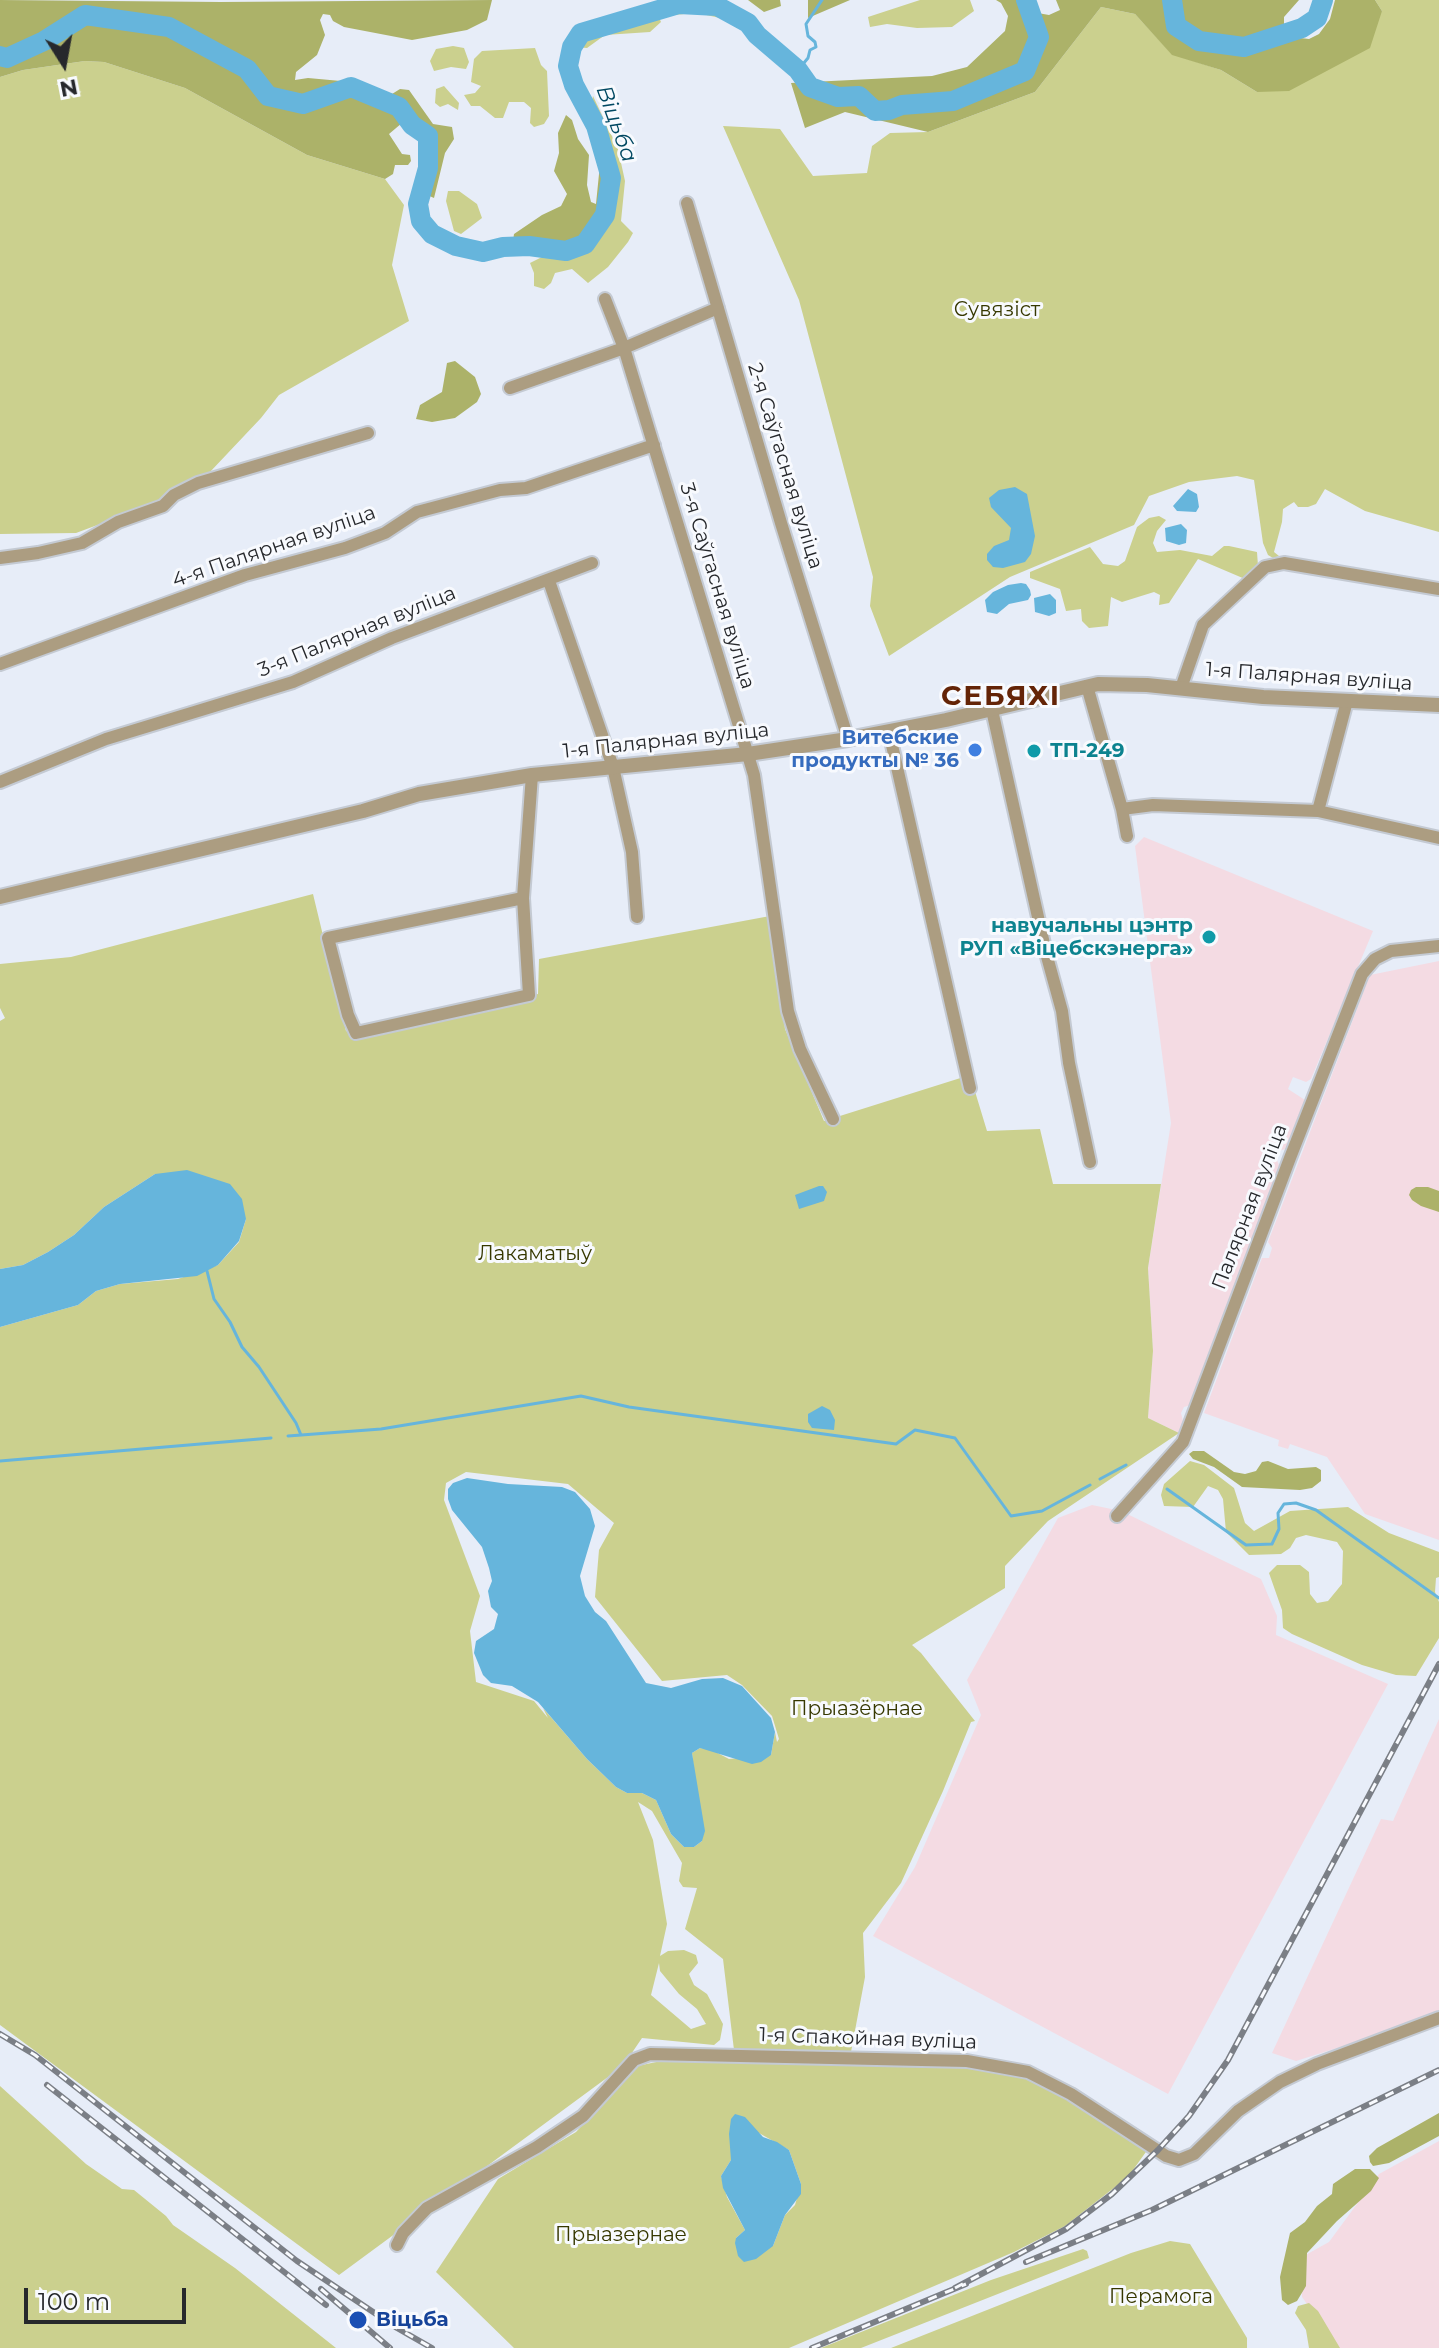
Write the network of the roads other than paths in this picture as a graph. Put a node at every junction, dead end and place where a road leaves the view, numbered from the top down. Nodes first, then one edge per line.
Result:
1 (687, 203) dead end
2 (605, 299) dead end
3 (718, 308) junction
4 (624, 348) junction
5 (510, 388) dead end
6 (368, 433) dead end
7 (654, 445) junction
8 (0, 558) edge
9 (592, 563) dead end
10 (549, 581) junction
11 (1439, 589) edge
12 (0, 664) edge
13 (1087, 686) junction
14 (1181, 688) junction
15 (1347, 701) junction
16 (1439, 705) edge
17 (992, 710) junction
18 (889, 732) junction
19 (848, 739) junction
20 (748, 754) junction
21 (613, 767) junction
22 (532, 775) junction
23 (0, 782) edge
24 (1122, 809) junction
25 (1318, 811) junction
26 (1127, 836) dead end
27 (1439, 838) edge
28 (5, 896) edge
29 (523, 898) junction
30 (0, 909) edge
31 (637, 917) dead end
32 (1439, 946) edge
33 (970, 1088) dead end
34 (833, 1119) dead end
35 (1090, 1162) dead end
36 (1117, 1516) dead end
37 (1439, 2018) edge
38 (397, 2245) dead end

1 - 3 street, 2-я Саўгасная вуліца
2 - 4 street, 3-я Саўгасная вуліца
3 - 4 street
3 - 19 street, 2-я Саўгасная вуліца
4 - 5 street
4 - 7 street, 3-я Саўгасная вуліца
6 - 8 street
7 - 12 street, 4-я Палярная вуліца
7 - 20 street, 3-я Саўгасная вуліца
9 - 10 street, 3-я Палярная вуліца
10 - 21 street
10 - 23 street, 3-я Палярная вуліца
11 - 14 street
13 - 14 street, 1-я Палярная вуліца
13 - 17 street, 1-я Палярная вуліца
13 - 24 street
14 - 15 street, 1-я Палярная вуліца
15 - 16 street, 1-я Палярная вуліца
15 - 25 street
17 - 18 street, 1-я Палярная вуліца
17 - 35 street
18 - 19 street, 1-я Палярная вуліца
18 - 33 street
19 - 20 street, 1-я Палярная вуліца
20 - 21 street, 1-я Палярная вуліца
20 - 34 street, 3-я Саўгасная вуліца
21 - 22 street, 1-я Палярная вуліца
21 - 31 street
22 - 28 street, 1-я Палярная вуліца
22 - 29 street
24 - 25 street
24 - 26 street
25 - 27 street
28 - 30 street
29 - 29 street
32 - 36 street, Палярная вуліца
37 - 38 street, 1-я Спакойная вуліца

